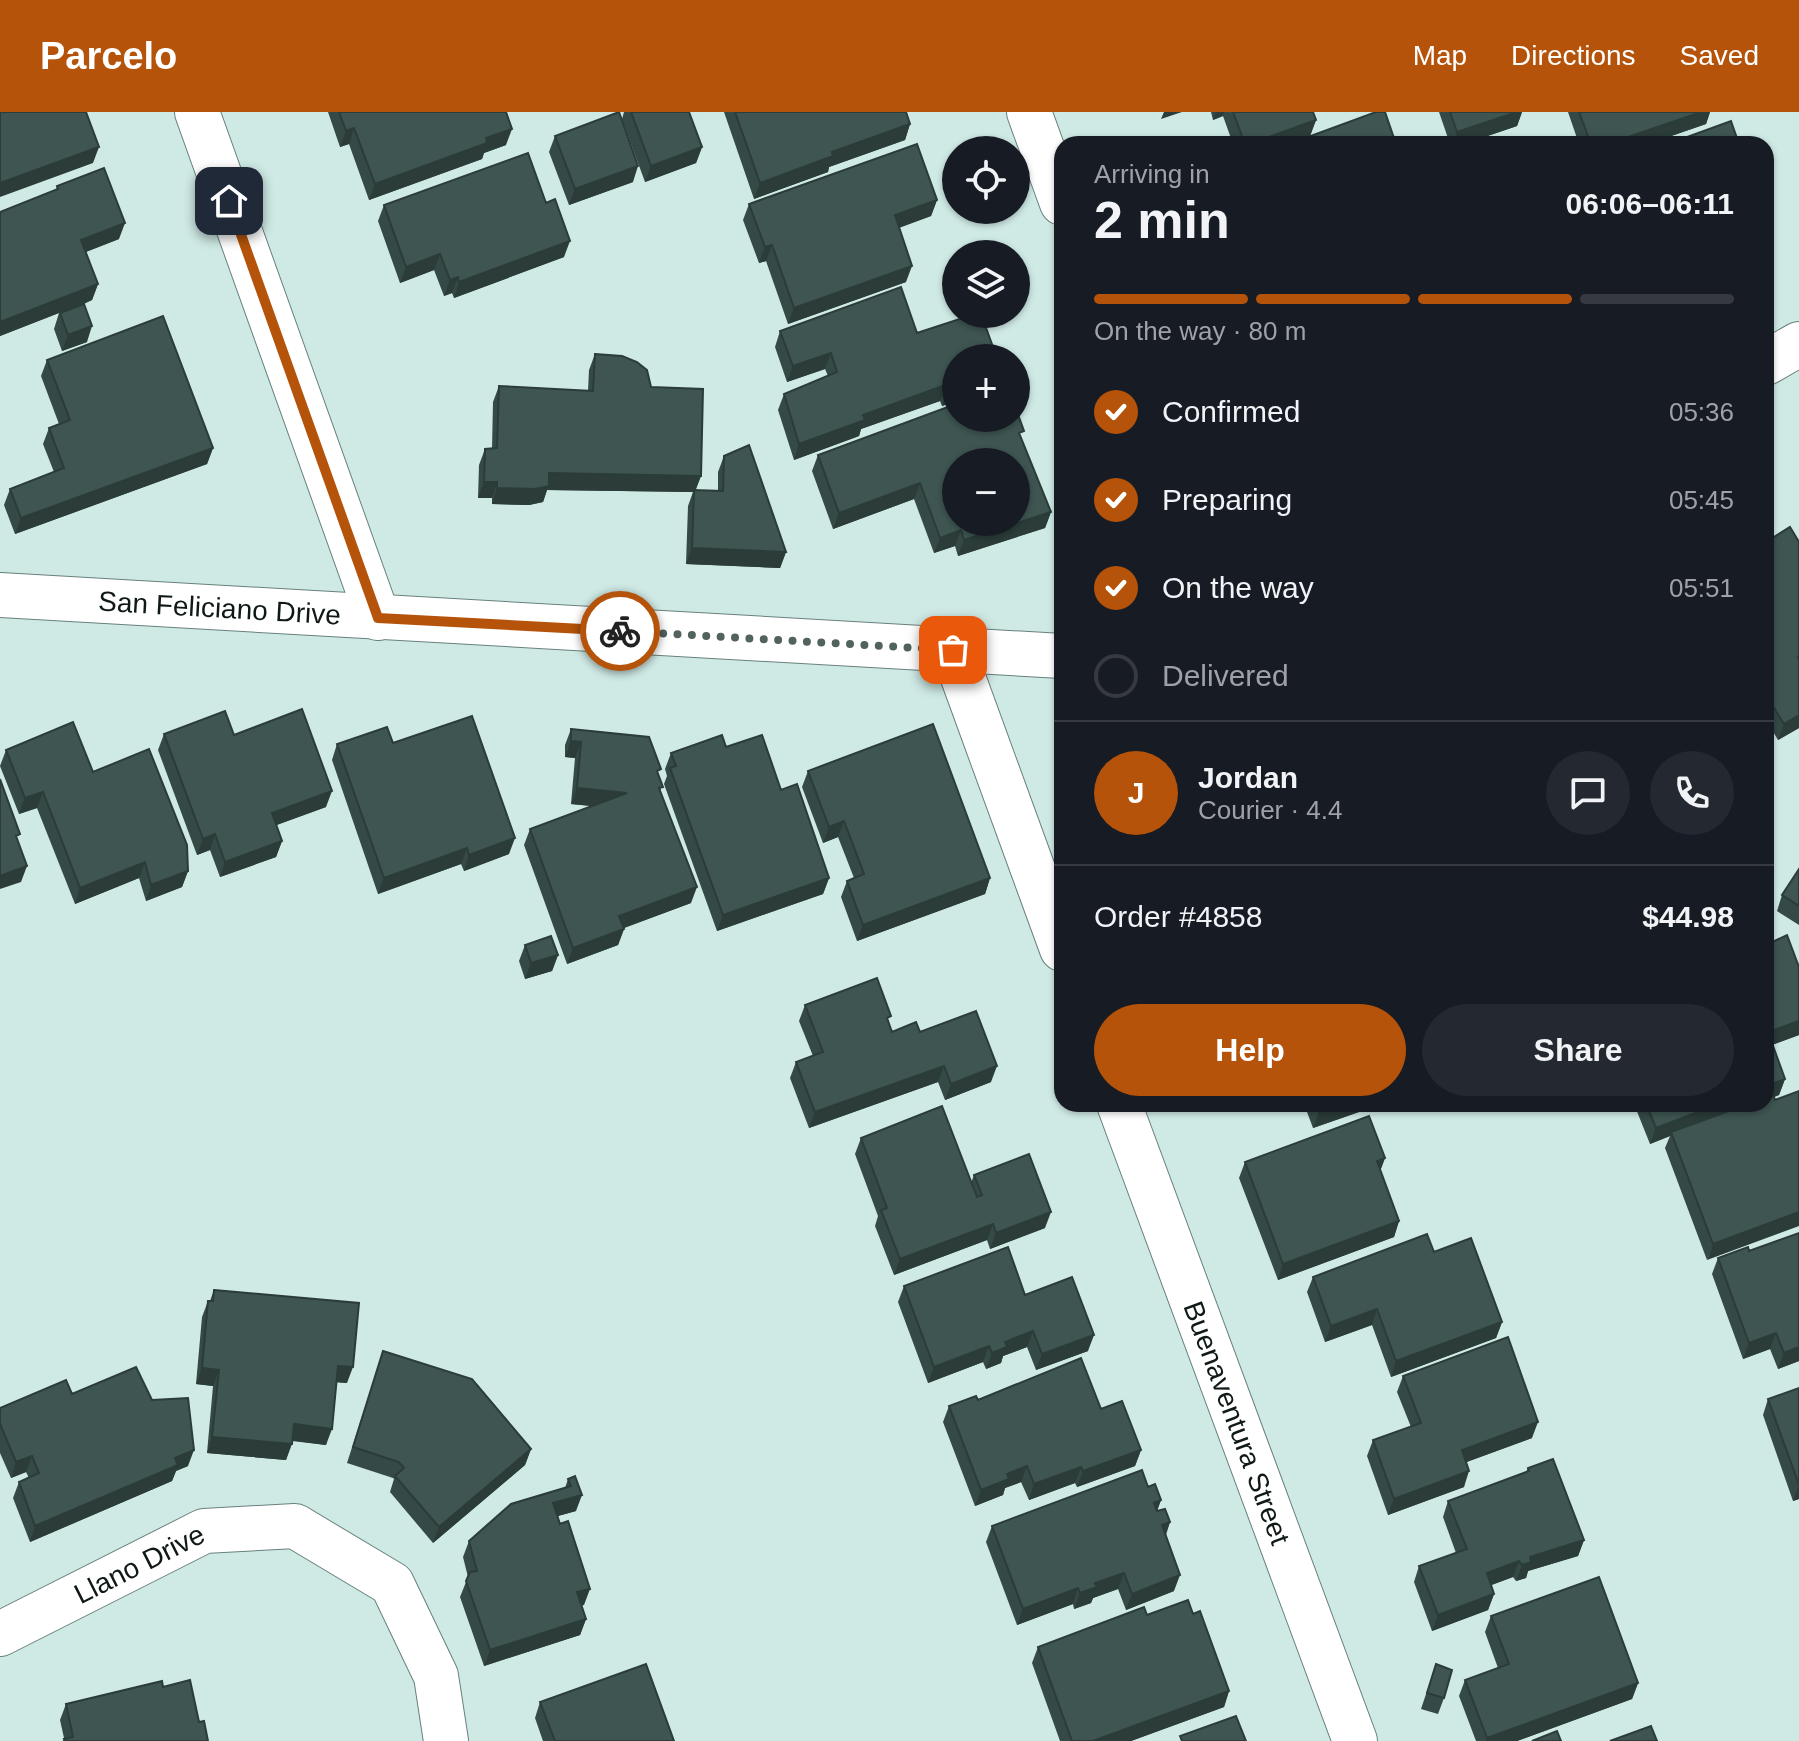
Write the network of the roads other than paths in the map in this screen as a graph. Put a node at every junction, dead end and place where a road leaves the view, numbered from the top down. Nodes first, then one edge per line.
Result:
1 (197, 112) edge
2 (1029, 112) edge
3 (1054, 181) edge
4 (1799, 344) edge
5 (1774, 358) edge
6 (0, 595) edge
7 (378, 618) junction
8 (953, 650) junction
9 (1054, 656) edge
10 (1054, 927) edge
11 (1122, 1112) edge
12 (0, 1634) edge
13 (446, 1741) edge
14 (1355, 1741) edge

1 - 7 street
2 - 3 street
4 - 5 street
6 - 7 street, San Feliciano Drive
7 - 8 street, San Feliciano Drive
8 - 9 street, San Feliciano Drive
8 - 10 street
11 - 14 street, Buenaventura Street
12 - 13 street, Llano Drive

